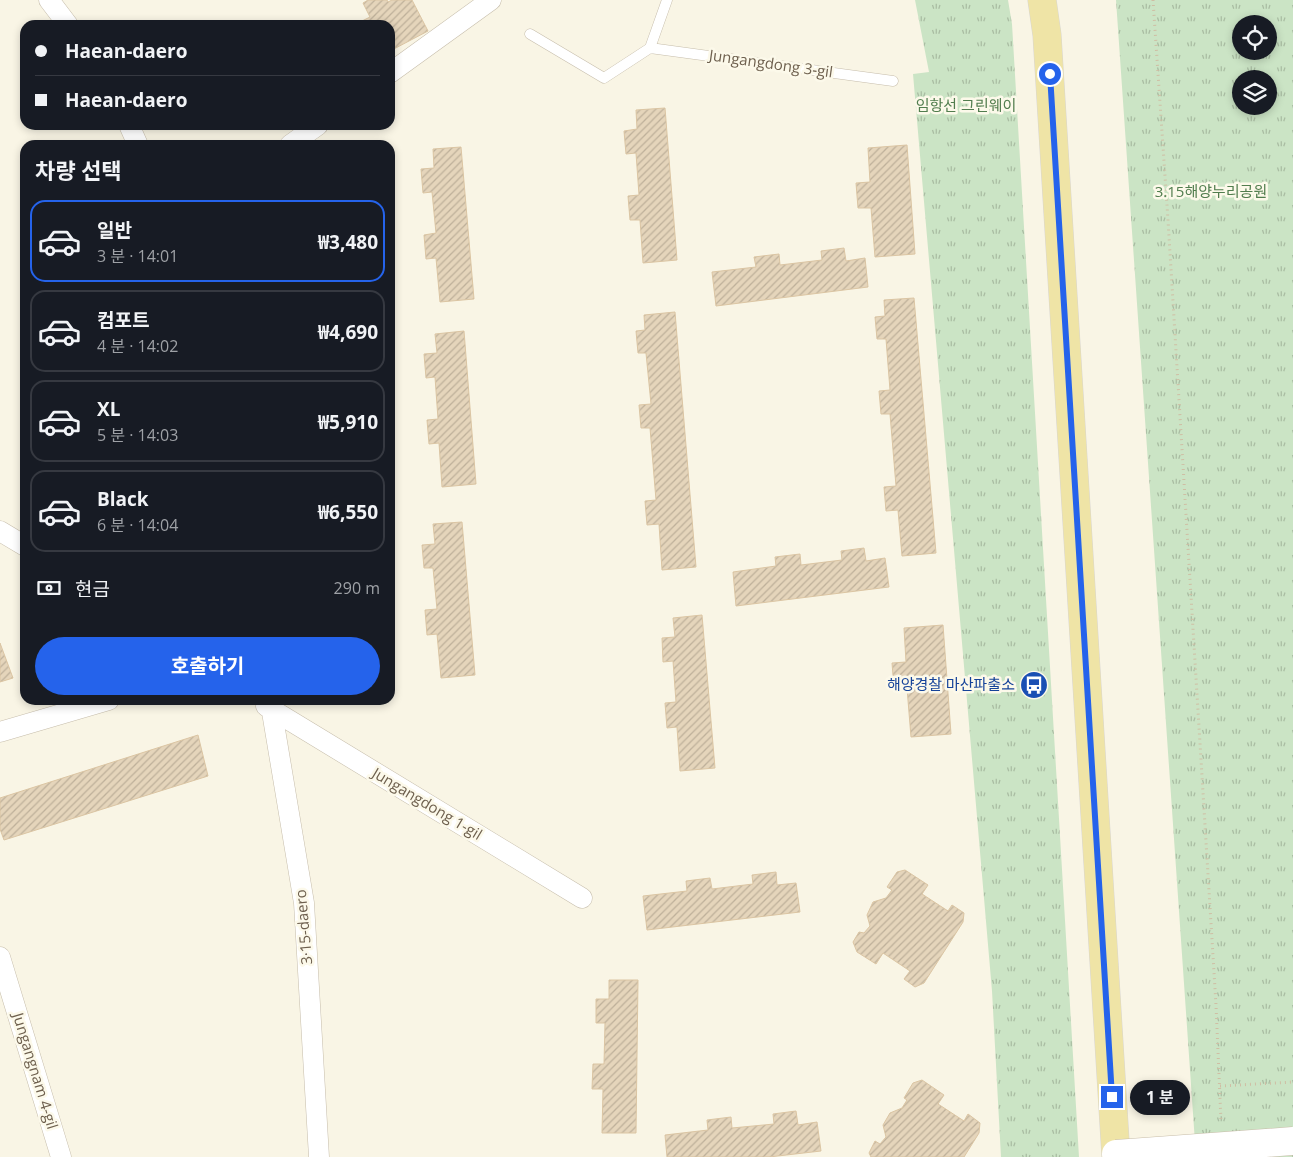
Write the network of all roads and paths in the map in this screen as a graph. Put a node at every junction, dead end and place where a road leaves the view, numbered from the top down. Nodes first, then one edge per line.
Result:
1 (50, 0) edge
2 (491, 0) edge
3 (667, 0) edge
4 (1042, 0) edge
5 (1153, 0) edge
6 (64, 20) edge
7 (530, 34) dead end
8 (650, 48) junction
9 (395, 69) edge
10 (893, 81) dead end
11 (311, 130) edge
12 (297, 140) edge
13 (0, 530) edge
14 (20, 543) edge
15 (92, 705) edge
16 (267, 705) edge
17 (269, 705) edge
18 (0, 732) edge
19 (582, 898) dead end
20 (0, 957) edge
21 (3, 978) edge
22 (1293, 1082) edge
23 (1220, 1086) junction
24 (1222, 1130) dead end
25 (1293, 1141) edge
26 (1116, 1155) edge
27 (61, 1157) edge
28 (319, 1157) edge

1 - 6 street
2 - 9 street
3 - 8 lane
4 - 26 main road
5 - 23 path
7 - 8 lane
8 - 10 lane, Jungangdong 3-gil
11 - 12 street
13 - 14 street
15 - 18 street
16 - 28 street, 3·15-daero
17 - 19 street, Jungangdong 1-gil
20 - 21 street, Jungangnam 4-gil
21 - 27 street, Jungangnam 4-gil
22 - 23 path
23 - 24 path
25 - 26 main road, bridge

